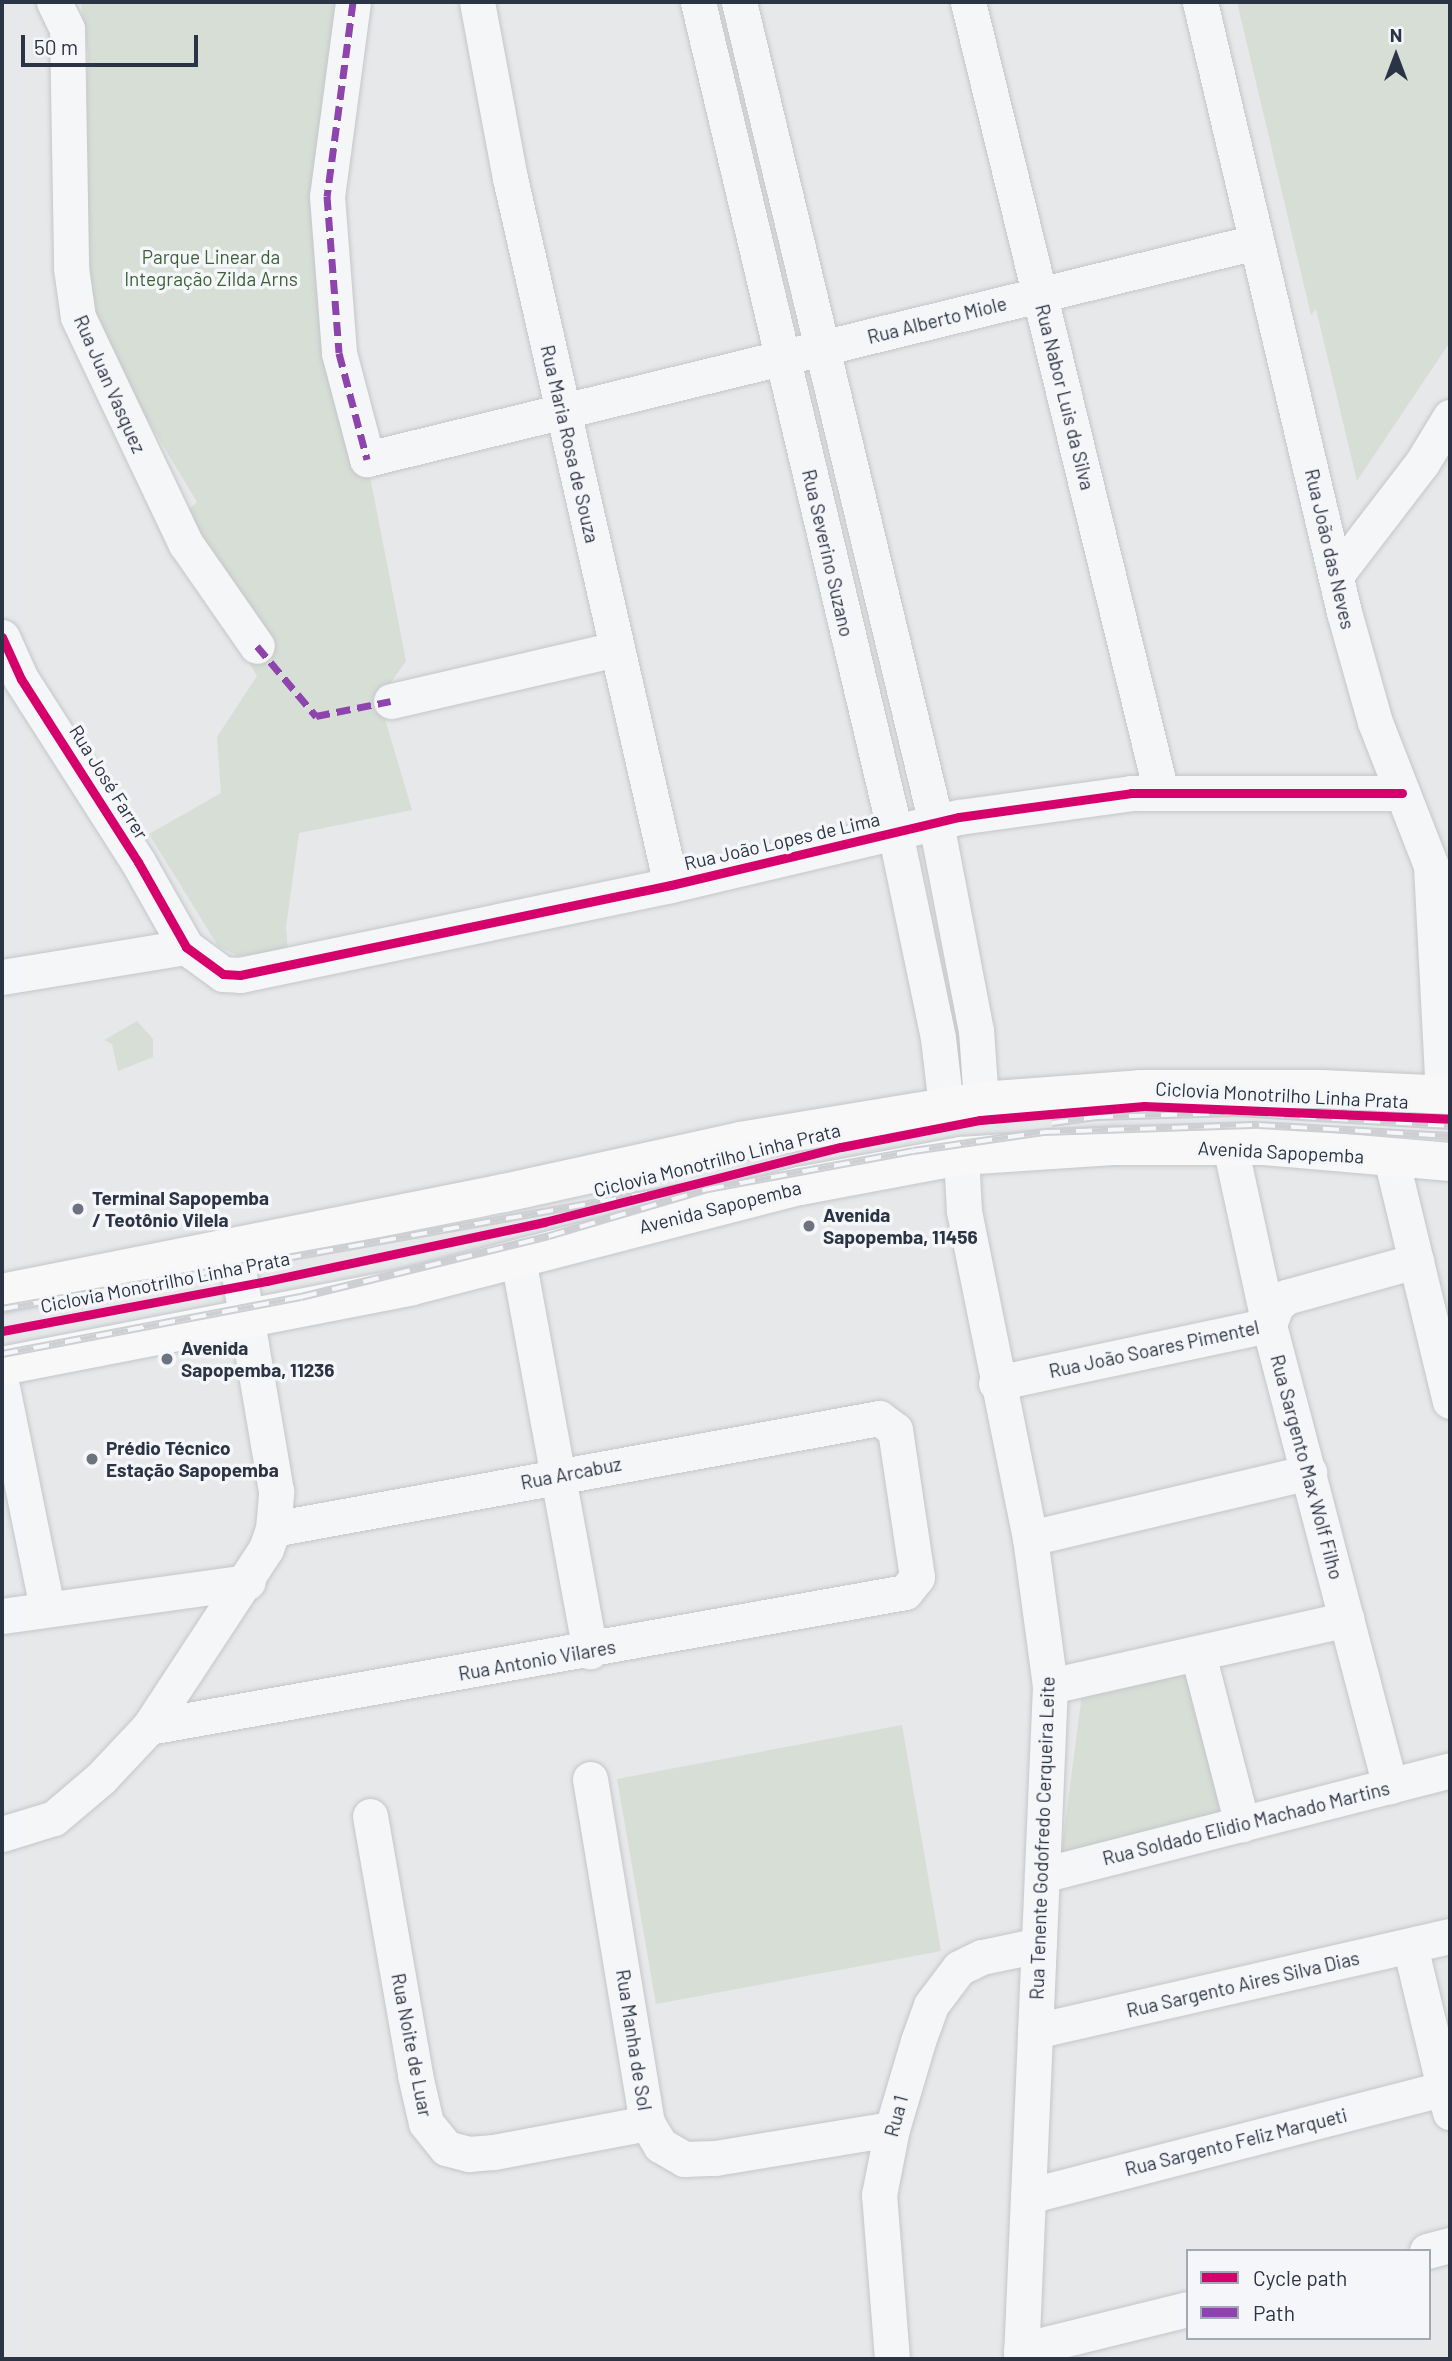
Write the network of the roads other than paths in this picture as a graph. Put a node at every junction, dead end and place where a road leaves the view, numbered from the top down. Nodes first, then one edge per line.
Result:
1 (353, 2) edge
2 (477, 2) edge
3 (698, 2) edge
4 (739, 2) edge
5 (968, 2) edge
6 (1200, 2) edge
7 (56, 5) edge
8 (1256, 242) junction
9 (1040, 295) junction
10 (822, 349) junction
11 (782, 360) junction
12 (562, 410) junction
13 (1450, 417) edge
14 (1336, 575) junction
15 (2, 637) edge
16 (257, 646) dead end
17 (617, 649) junction
18 (12, 677) edge
19 (391, 701) dead end
20 (1161, 792) junction
21 (1402, 793) junction
22 (936, 823) junction
23 (895, 832) junction
24 (1441, 859) edge
25 (671, 885) junction
26 (186, 947) junction
27 (2, 976) edge
28 (1447, 1095) edge
29 (963, 1104) junction
30 (1230, 1146) junction
31 (961, 1156) junction
32 (1391, 1158) junction
33 (1450, 1162) edge
34 (234, 1246) junction
35 (518, 1259) junction
36 (1416, 1261) junction
37 (2, 1293) edge
38 (247, 1320) junction
39 (1269, 1325) junction
40 (2, 1366) edge
41 (996, 1383) junction
42 (2, 1387) edge
43 (1450, 1401) edge
44 (1309, 1472) junction
45 (557, 1475) junction
46 (273, 1529) junction
47 (1030, 1538) junction
48 (917, 1577) joint
49 (248, 1582) junction
50 (47, 1608) junction
51 (2, 1615) edge
52 (1346, 1619) junction
53 (590, 1651) junction
54 (1198, 1654) junction
55 (1050, 1686) junction
56 (149, 1727) junction
57 (1450, 1770) edge
58 (590, 1779) dead end
59 (1390, 1786) junction
60 (370, 1816) dead end
61 (1242, 1824) junction
62 (2, 1833) edge
63 (1042, 1875) junction
64 (1450, 1936) edge
65 (1039, 1945) junction
66 (1410, 1945) junction
67 (1035, 2031) junction
68 (1447, 2101) edge
69 (647, 2123) junction
70 (892, 2129) junction
71 (1028, 2196) junction
72 (1450, 2245) edge
73 (1431, 2250) edge
74 (1186, 2310) edge
75 (1021, 2355) edge
76 (892, 2359) edge

1 - 12 street, Rua Alberto Miole
2 - 12 street, Rua Maria Rosa de Souza
3 - 11 street, Rua Severino Suzano
4 - 10 street
5 - 9 street, Rua Nabor Luis da Silva
6 - 8 street, Rua João das Neves
7 - 16 street, Rua Juan Vasquez
8 - 9 street, Rua Alberto Miole
8 - 14 street, Rua João das Neves
9 - 10 street, Rua Alberto Miole
9 - 20 street, Rua Nabor Luis da Silva
10 - 11 street, Rua Alberto Miole
10 - 22 street
11 - 12 street, Rua Alberto Miole
11 - 23 street, Rua Severino Suzano
12 - 17 street, Rua Maria Rosa de Souza
13 - 14 street
14 - 21 street, Rua João das Neves
15 - 18 street, Rua José Farrer
17 - 19 street
17 - 25 street, Rua Maria Rosa de Souza
18 - 26 street, Rua José Farrer
20 - 21 street, Rua João Lopes de Lima
20 - 22 street, Rua João Lopes de Lima
21 - 24 street, Rua João das Neves
22 - 23 street, Rua João Lopes de Lima
22 - 29 street
23 - 25 street, Rua João Lopes de Lima
23 - 29 street, Rua Severino Suzano
24 - 28 street, Rua João das Neves
25 - 26 street, Rua João Lopes de Lima
26 - 27 street
28 - 29 main road
29 - 31 main road
29 - 34 main road
30 - 31 main road, Avenida Sapopemba
30 - 32 main road, Avenida Sapopemba
30 - 39 street, Rua Sargento Max Wolf Filho
31 - 35 main road, Avenida Sapopemba
31 - 41 street, Rua Tenente Godofredo Cerqueira Leite
32 - 33 main road, Avenida Sapopemba
32 - 36 street
34 - 37 main road
34 - 38 street
35 - 38 main road, Avenida Sapopemba
35 - 45 street
36 - 39 street, Rua João Soares Pimentel
36 - 43 street
38 - 40 main road, Avenida Sapopemba
38 - 46 street
39 - 41 street, Rua João Soares Pimentel
39 - 44 street, Rua Sargento Max Wolf Filho
41 - 47 street, Rua Tenente Godofredo Cerqueira Leite
42 - 50 street
44 - 47 street
44 - 52 street, Rua Sargento Max Wolf Filho
45 - 46 street, Rua Arcabuz
45 - 48 street, Rua Arcabuz
45 - 53 street
46 - 49 street
47 - 55 street, Rua Tenente Godofredo Cerqueira Leite
48 - 53 street, Rua Antonio Vilares
49 - 50 street
49 - 56 street
50 - 51 street
52 - 54 street
52 - 59 street, Rua Sargento Max Wolf Filho
53 - 56 street, Rua Antonio Vilares
54 - 55 street
54 - 61 street
55 - 63 street, Rua Tenente Godofredo Cerqueira Leite
56 - 62 street
57 - 59 street, Rua Soldado Elidio Machado Martins
58 - 69 street, Rua Manha de Sol
59 - 61 street, Rua Soldado Elidio Machado Martins
60 - 69 street, Rua Noite de Luar
61 - 63 street, Rua Soldado Elidio Machado Martins
63 - 65 street, Rua Tenente Godofredo Cerqueira Leite
64 - 66 street, Rua Sargento Aires Silva Dias
65 - 67 street, Rua Tenente Godofredo Cerqueira Leite
65 - 70 street, Rua 1
66 - 67 street, Rua Sargento Aires Silva Dias
66 - 68 street
67 - 71 street, Rua Tenente Godofredo Cerqueira Leite
68 - 71 street, Rua Sargento Feliz Marqueti
69 - 70 street, Rua Manha de Sol
70 - 76 street, Rua 1
71 - 75 street, Rua Tenente Godofredo Cerqueira Leite
72 - 73 street
74 - 75 street

